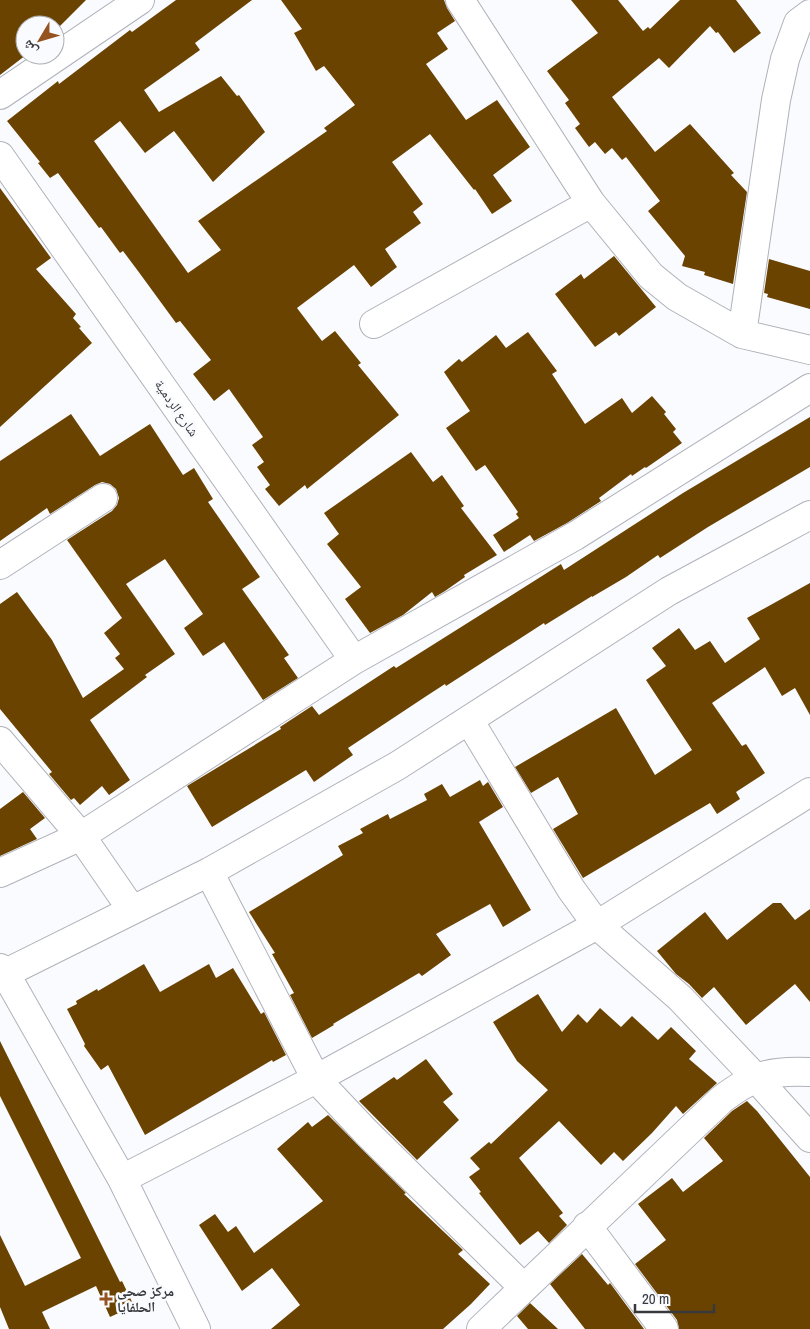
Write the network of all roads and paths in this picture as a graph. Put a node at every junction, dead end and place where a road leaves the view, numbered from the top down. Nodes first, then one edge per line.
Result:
1 (140, 0) edge
2 (460, 0) edge
3 (806, 25) edge
4 (0, 95) edge
5 (4, 170) edge
6 (591, 202) junction
7 (374, 324) dead end
8 (742, 334) junction
9 (810, 350) edge
10 (810, 388) edge
11 (104, 498) dead end
12 (810, 515) edge
13 (0, 565) edge
14 (354, 660) junction
15 (469, 720) junction
16 (0, 741) edge
17 (810, 792) edge
18 (81, 836) junction
19 (209, 872) junction
20 (0, 873) edge
21 (132, 910) junction
22 (597, 926) junction
23 (2, 972) edge
24 (810, 1072) edge
25 (755, 1077) junction
26 (316, 1079) junction
27 (810, 1138) edge
28 (122, 1179) junction
29 (587, 1226) junction
30 (524, 1288) junction
31 (196, 1329) edge
32 (481, 1329) edge
33 (664, 1329) edge

1 - 4 street
2 - 6 street
3 - 8 street
5 - 14 street, شارع الردمية
6 - 7 street
6 - 8 street
8 - 9 street
10 - 14 street
11 - 13 street
12 - 15 street
14 - 18 street
15 - 19 street
15 - 22 street
16 - 18 street
17 - 22 street
18 - 20 street
18 - 21 street
19 - 21 street
19 - 26 street
21 - 23 street
22 - 25 street
22 - 26 street
23 - 28 street
24 - 25 street
25 - 27 street
25 - 29 street
26 - 28 street
26 - 30 street
28 - 31 street
29 - 30 street
29 - 33 street
30 - 32 street

